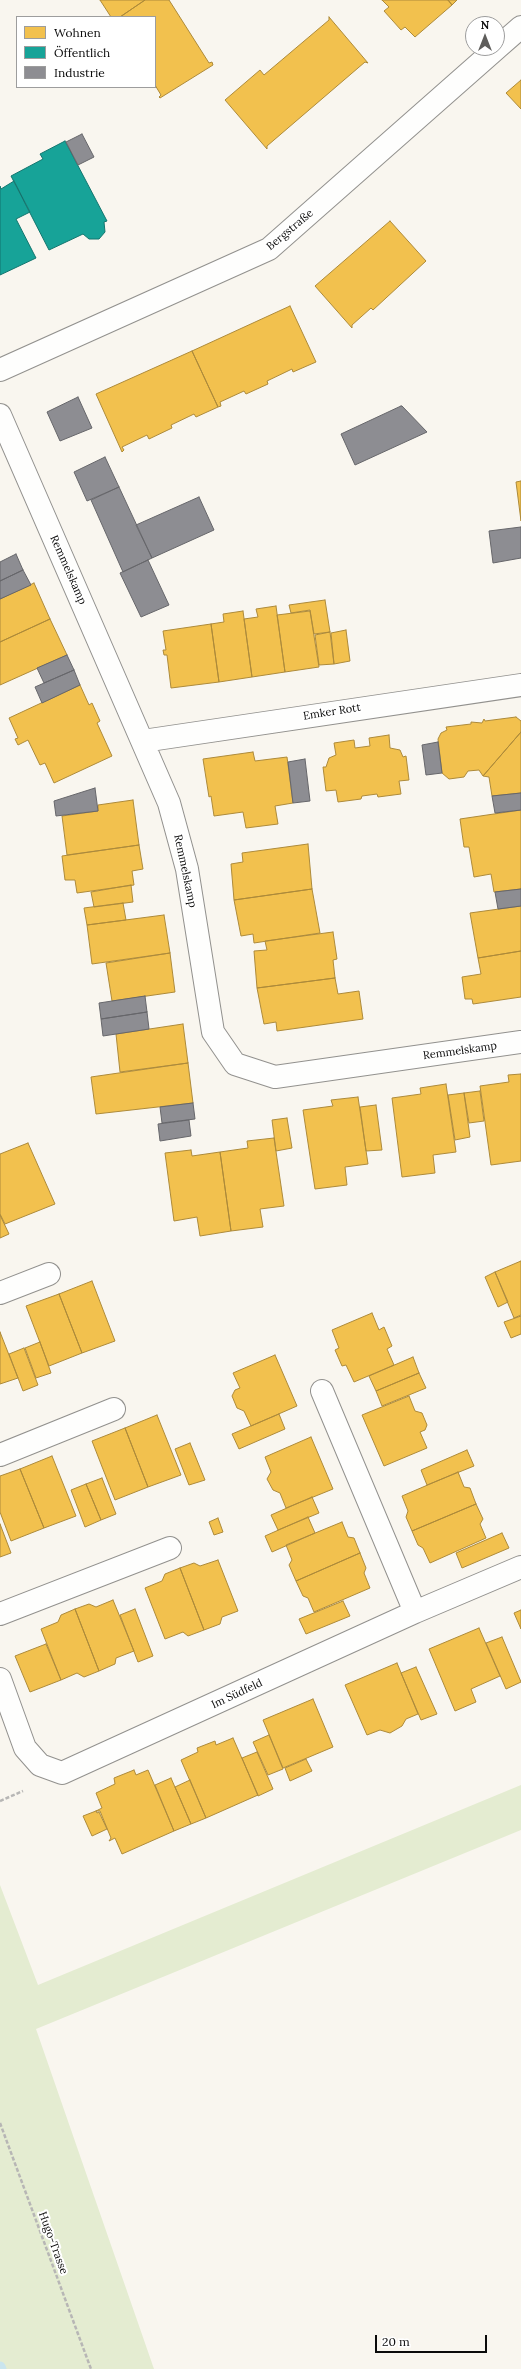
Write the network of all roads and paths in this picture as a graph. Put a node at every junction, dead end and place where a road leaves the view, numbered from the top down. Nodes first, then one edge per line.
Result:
1 (521, 27) edge
2 (505, 41) edge
3 (488, 56) edge
4 (0, 370) edge
5 (0, 415) edge
6 (521, 685) edge
7 (143, 741) junction
8 (521, 1042) edge
9 (49, 1274) dead end
10 (0, 1293) edge
11 (322, 1391) dead end
12 (114, 1409) dead end
13 (0, 1455) edge
14 (170, 1548) dead end
15 (521, 1567) edge
16 (415, 1612) junction
17 (0, 1614) edge
18 (0, 1679) edge
19 (0, 2123) edge
20 (91, 2369) edge

1 - 2 street, Bergstraße
3 - 4 street, Bergstraße
5 - 7 street, Remmelskamp
6 - 7 street, Emker Rott
7 - 8 street, Remmelskamp
9 - 10 street
11 - 16 street
12 - 13 street
14 - 17 street
15 - 16 street, Im Südfeld
16 - 18 street, Im Südfeld
19 - 20 path, Hugo-Trasse

